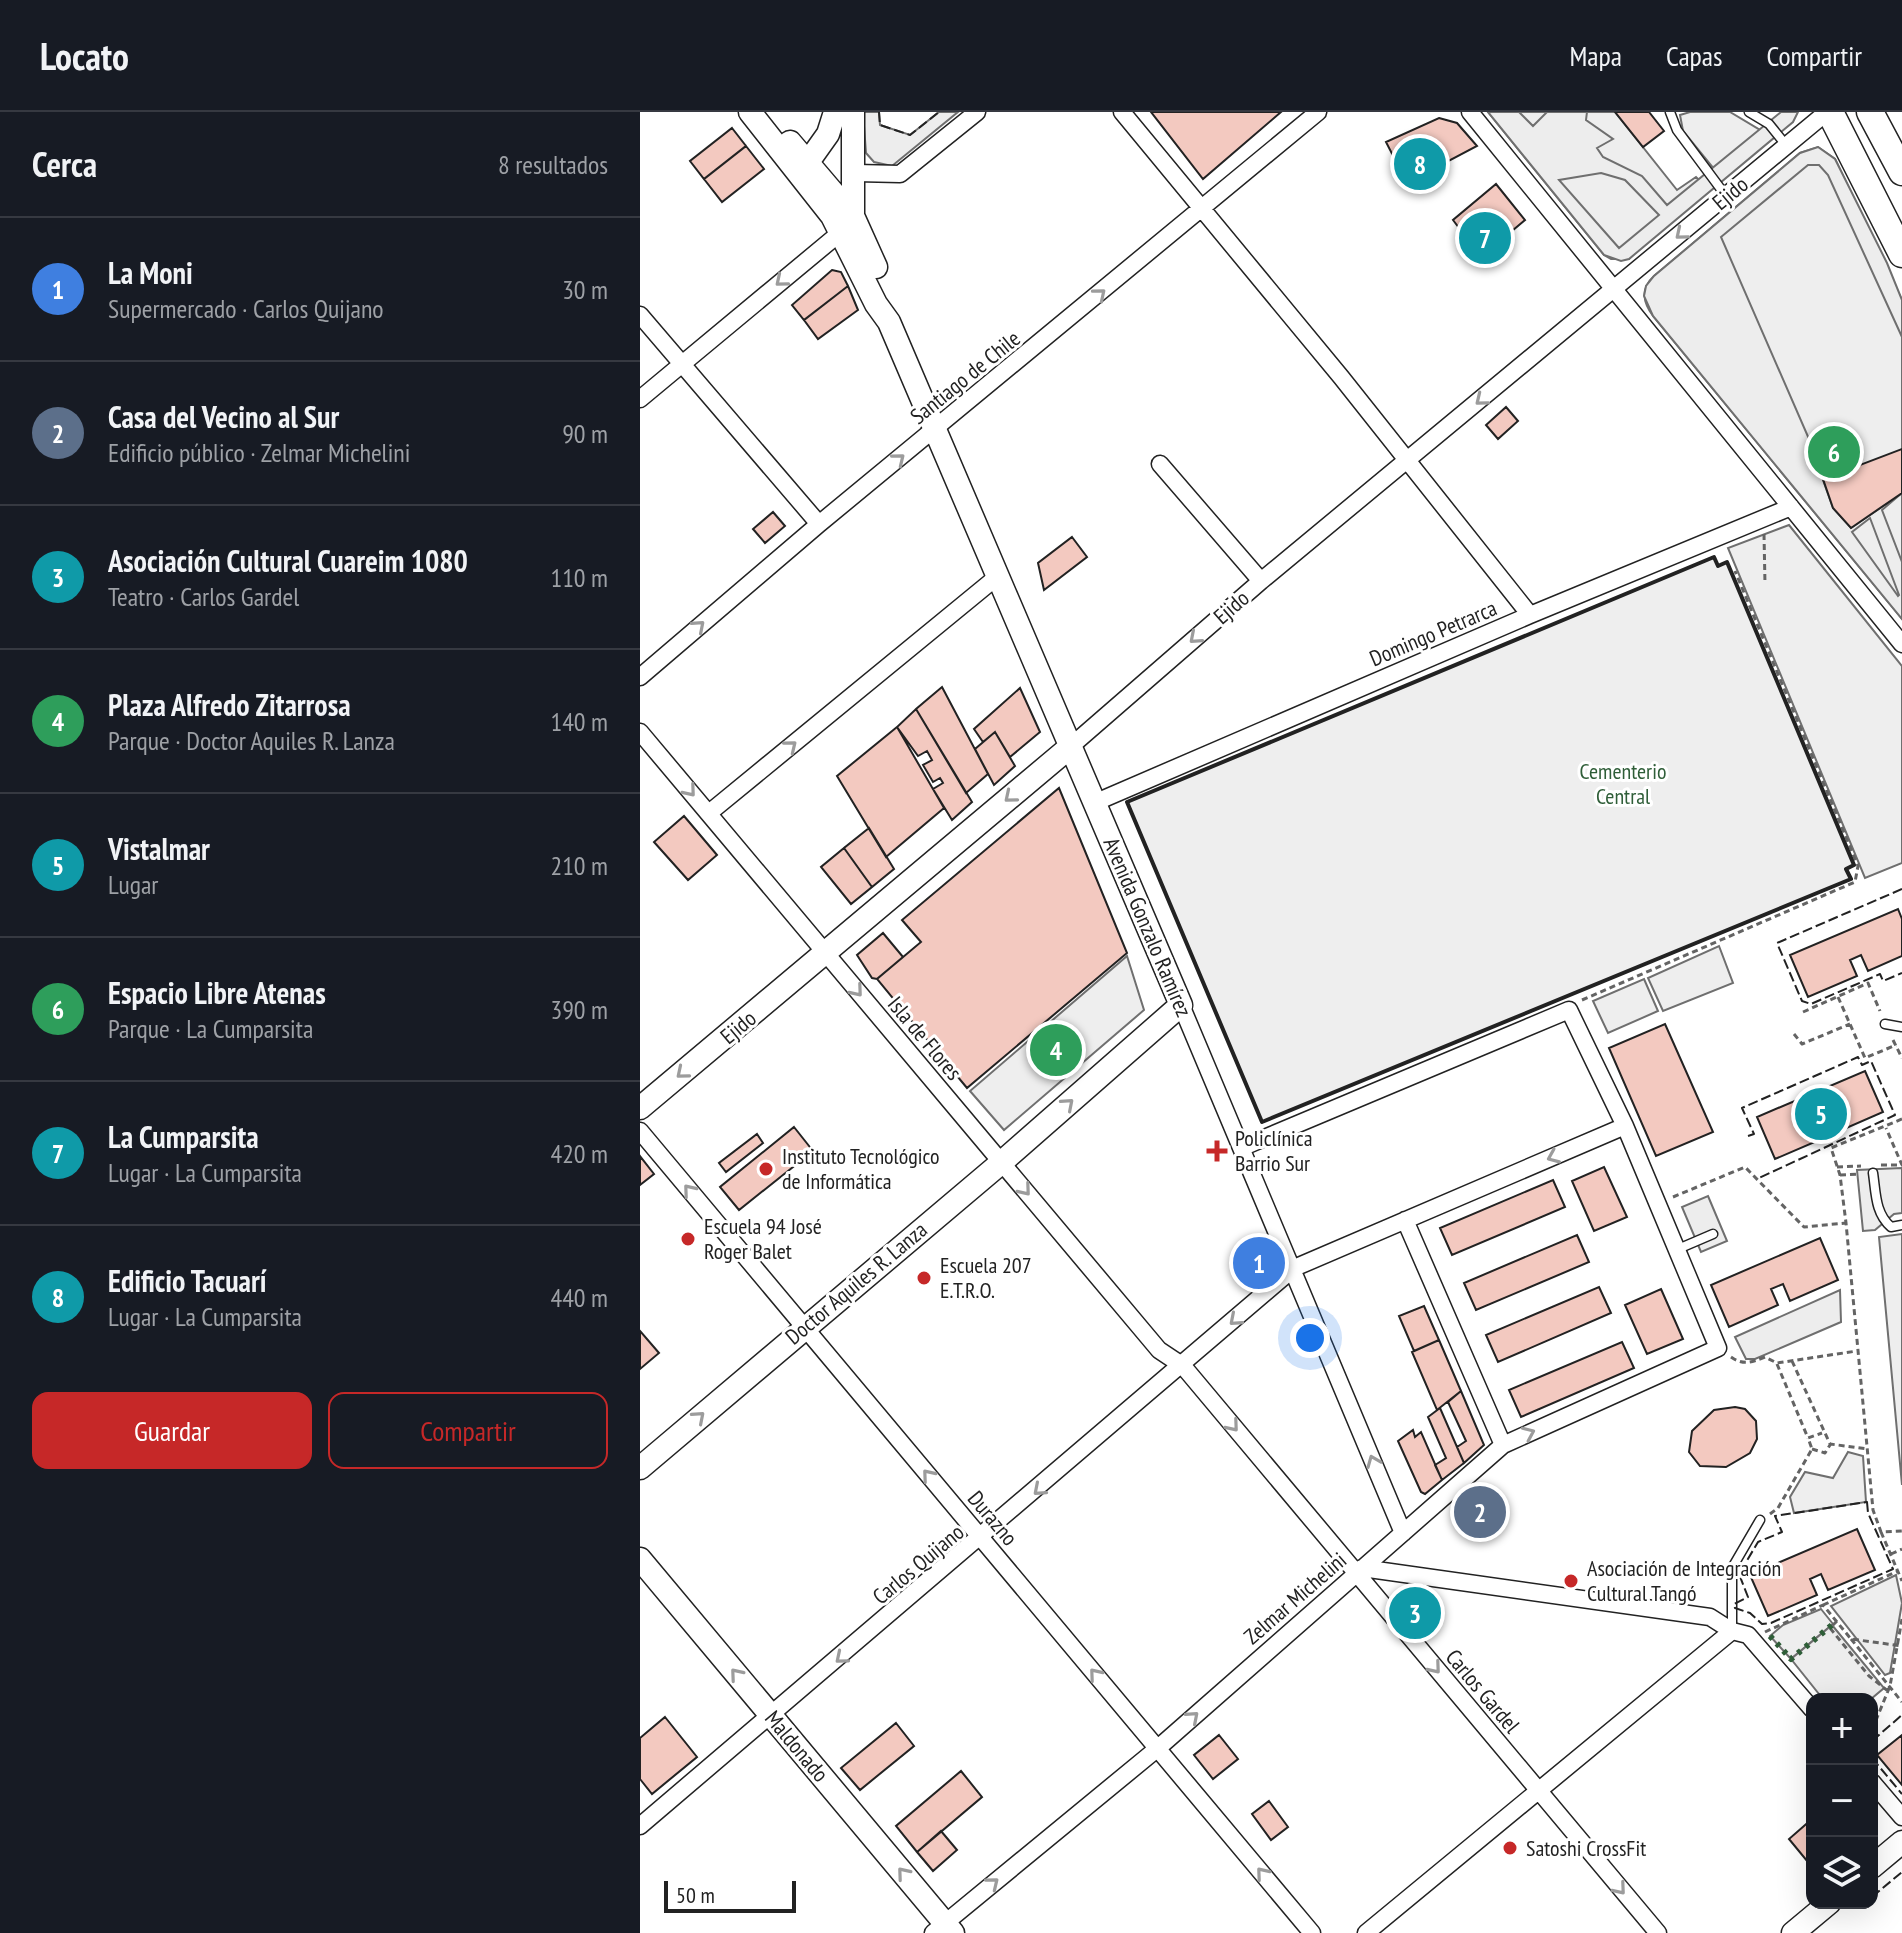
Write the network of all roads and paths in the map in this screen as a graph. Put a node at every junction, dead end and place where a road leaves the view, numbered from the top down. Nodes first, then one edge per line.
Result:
1 (750, 112) edge
2 (764, 112) edge
3 (835, 112) edge
4 (853, 112) edge
5 (977, 112) edge
6 (1122, 112) edge
7 (1318, 112) edge
8 (1470, 112) edge
9 (1670, 112) edge
10 (1749, 112) edge
11 (1828, 112) edge
12 (1870, 112) edge
13 (1786, 145) junction
14 (803, 169) junction
15 (1902, 172) edge
16 (856, 173) junction
17 (1726, 196) junction
18 (1201, 210) junction
19 (847, 224) junction
20 (1902, 254) edge
21 (1614, 291) junction
22 (640, 315) edge
23 (681, 364) junction
24 (640, 399) edge
25 (937, 429) junction
26 (1407, 460) junction
27 (1160, 464) dead end
28 (1791, 507) junction
29 (1764, 518) junction
30 (819, 524) junction
31 (1735, 571) dead end
32 (998, 576) junction
33 (1261, 581) junction
34 (1765, 584) dead end
35 (1530, 615) junction
36 (1902, 644) edge
37 (640, 677) edge
38 (640, 732) edge
39 (1070, 747) junction
40 (1094, 803) junction
41 (709, 813) junction
42 (826, 954) junction
43 (1838, 996) junction
44 (1181, 1005) junction
45 (1569, 1010) junction
46 (1803, 1012) dead end
47 (1850, 1024) junction
48 (1885, 1024) junction
49 (1902, 1027) edge
50 (1794, 1034) dead end
51 (1896, 1045) junction
52 (1902, 1057) edge
53 (640, 1108) edge
54 (1902, 1119) edge
55 (1625, 1126) junction
56 (1886, 1127) junction
57 (640, 1131) edge
58 (1243, 1147) junction
59 (1002, 1162) junction
60 (1863, 1166) dead end
61 (1837, 1167) junction
62 (1874, 1169) junction
63 (1840, 1175) junction
64 (1658, 1203) junction
65 (1405, 1220) junction
66 (1846, 1223) junction
67 (1902, 1225) edge
68 (1713, 1234) dead end
69 (1678, 1249) junction
70 (1294, 1268) junction
71 (803, 1327) junction
72 (1718, 1348) junction
73 (1857, 1351) junction
74 (1792, 1361) junction
75 (1777, 1363) junction
76 (1183, 1366) junction
77 (1822, 1432) junction
78 (1808, 1438) junction
79 (1830, 1444) junction
80 (1503, 1445) junction
81 (1812, 1449) junction
82 (1868, 1449) junction
83 (640, 1468) edge
84 (1760, 1520) joint
85 (1902, 1531) edge
86 (1881, 1532) junction
87 (1403, 1533) junction
88 (982, 1538) junction
89 (1902, 1549) edge
90 (1891, 1554) junction
91 (640, 1559) edge
92 (1359, 1571) junction
93 (1898, 1571) junction
94 (1902, 1581) edge
95 (1823, 1605) junction
96 (1902, 1619) edge
97 (1837, 1621) junction
98 (1732, 1631) junction
99 (1851, 1639) junction
100 (1753, 1640) junction
101 (1899, 1646) edge
102 (1889, 1689) junction
103 (1806, 1702) edge
104 (1902, 1702) edge
105 (1878, 1716) edge
106 (772, 1717) junction
107 (1158, 1748) junction
108 (1537, 1789) junction
109 (1878, 1789) edge
110 (1902, 1817) edge
111 (640, 1826) edge
112 (1902, 1842) edge
113 (1878, 1862) edge
114 (1822, 1909) edge
115 (944, 1930) edge
116 (1312, 1933) edge
117 (1366, 1933) edge
118 (1658, 1933) edge
119 (1793, 1933) edge

1 - 14 street, Avenida Gonzalo Ramírez
2 - 14 street, Avenida Gonzalo Ramírez
3 - 14 street
4 - 16 street
5 - 16 street
6 - 18 street
7 - 18 street, Santiago de Chile
8 - 21 street
9 - 17 lane
10 - 13 lane
11 - 13 street, Ejido
11 - 20 main road
12 - 15 main road
13 - 17 street, Ejido
14 - 19 street, Avenida Gonzalo Ramírez
16 - 19 street
17 -> 21 street, Ejido
25 -> 18 street, Santiago de Chile
18 - 26 street
19 -> 23 street
19 - 25 street, Avenida Gonzalo Ramírez
21 -> 26 street, Ejido
21 - 28 street
22 - 23 street
23 - 24 street
23 - 30 street
30 -> 25 street, Santiago de Chile
25 - 32 street, Avenida Gonzalo Ramírez
26 - 33 street, Ejido
26 - 35 street
27 - 33 street
28 - 29 street, Domingo Petrarca
28 - 36 street
29 - 34 path
29 - 35 street, Domingo Petrarca
37 -> 30 street, Santiago de Chile
31 - 45 path
32 - 39 street, Avenida Gonzalo Ramírez
41 -> 32 street
33 -> 39 street, Ejido
35 - 40 street, Domingo Petrarca
38 -> 41 street, Isla de Flores
39 - 40 street, Avenida Gonzalo Ramírez
39 -> 42 street, Ejido
40 - 44 street, Avenida Gonzalo Ramírez
41 - 42 street, Isla de Flores
42 -> 53 street, Ejido
42 -> 59 street, Isla de Flores
43 - 46 path
43 - 47 path
43 - 48 path
44 - 58 street, Avenida Gonzalo Ramírez
59 -> 44 street, Doctor Aquiles R. Lanza
45 - 55 street
45 - 58 street
47 - 50 path
47 - 51 path
48 - 49 lane
48 - 51 path
51 - 52 path
54 - 56 path
55 - 64 street
55 -> 65 street, Carlos Quijano
56 - 61 path
56 - 62 path
71 -> 57 street, Durazno
58 - 70 street, Avenida Gonzalo Ramírez
59 - 71 street, Doctor Aquiles R. Lanza
59 -> 76 street, Isla de Flores
60 - 61 path
61 - 63 path
62 - 63 path
62 - 67 lane
63 - 66 path
64 - 66 path
64 - 69 street
65 - 70 street, Carlos Quijano
65 - 80 street
66 - 73 path
68 - 69 lane
69 - 72 street
70 -> 76 street, Carlos Quijano
87 -> 70 street, Avenida Gonzalo Ramírez
83 -> 71 street, Doctor Aquiles R. Lanza
88 -> 71 street, Durazno
72 - 75 path
80 -> 72 street, Zelmar Michelini
73 - 74 path
73 - 82 path
74 - 75 path
74 - 77 path
75 - 78 path
76 -> 88 street, Carlos Quijano
76 -> 92 street, Carlos Gardel
77 - 78 path
77 - 79 path
78 - 81 path
79 - 81 path
79 - 82 path
80 - 87 street, Zelmar Michelini
81 - 84 path
82 - 86 path
84 - 98 lane
85 - 86 path
86 - 90 path
87 - 92 street, Zelmar Michelini
88 -> 106 street, Carlos Quijano
107 -> 88 street, Durazno
89 - 90 path
90 - 93 path
106 -> 91 street, Maldonado
92 - 98 street
107 -> 92 street, Zelmar Michelini
92 -> 108 street, Carlos Gardel
93 - 94 path
93 - 95 path
95 - 97 path
95 - 100 path
96 - 101 path
97 - 99 path
97 - 102 path
98 - 100 street
98 - 108 street
99 - 101 path
99 - 102 path
100 - 103 street
101 - 102 path
102 - 104 path
102 - 105 path
106 - 111 street, Carlos Quijano
115 -> 106 street, Maldonado
115 -> 107 street, Zelmar Michelini
116 -> 107 street, Durazno
108 - 117 street
108 -> 118 street, Carlos Gardel
109 - 110 street
112 - 113 street
114 - 119 street

